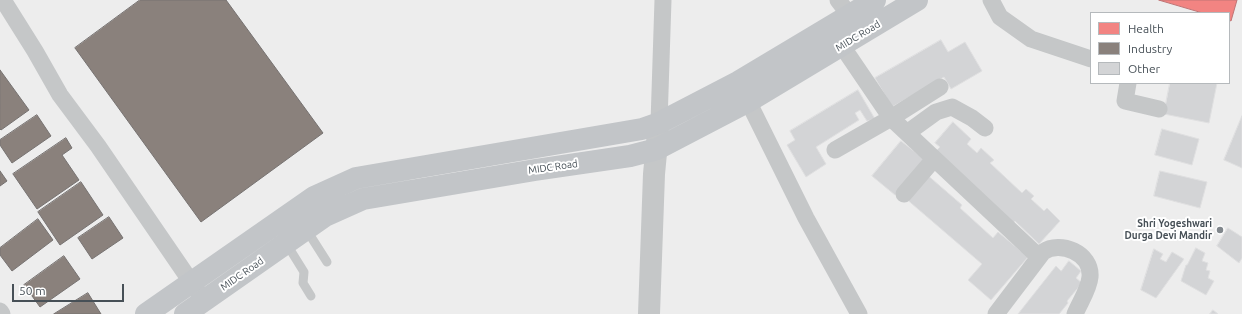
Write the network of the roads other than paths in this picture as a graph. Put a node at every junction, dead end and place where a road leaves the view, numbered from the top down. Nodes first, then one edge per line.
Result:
1 (3, 0) edge
2 (663, 0) edge
3 (875, 0) edge
4 (917, 0) edge
5 (991, 0) edge
6 (844, 8) edge
7 (863, 33) junction
8 (842, 46) junction
9 (1090, 59) edge
10 (738, 82) junction
11 (1128, 84) edge
12 (940, 87) dead end
13 (749, 101) junction
14 (1159, 109) dead end
15 (891, 118) junction
16 (659, 123) junction
17 (985, 128) dead end
18 (907, 134) junction
19 (657, 149) junction
20 (520, 150) junction
21 (835, 150) dead end
22 (934, 159) junction
23 (523, 172) junction
24 (904, 194) dead end
25 (306, 229) junction
26 (286, 243) junction
27 (1039, 257) junction
28 (327, 262) dead end
29 (191, 283) junction
30 (310, 296) dead end
31 (204, 301) junction
32 (0, 311) edge
33 (2, 314) edge
34 (146, 314) edge
35 (185, 314) edge
36 (649, 314) edge
37 (859, 314) edge
38 (996, 314) edge
39 (1075, 314) edge

1 - 29 street
2 - 16 street
3 - 6 main road
4 - 7 main road, MIDC Road
5 - 9 street
6 - 7 street
6 - 10 main road
7 - 8 main road, MIDC Road
8 - 13 main road, MIDC Road
8 - 15 street
10 - 13 street
10 - 16 main road
11 - 14 street
12 - 15 street
13 - 19 main road, MIDC Road
13 - 37 street
15 - 18 street
15 - 21 street
16 - 19 street
16 - 20 main road
17 - 18 street
18 - 22 street
19 - 23 main road, MIDC Road
19 - 36 street
20 - 23 main road
20 - 29 main road
22 - 24 street
22 - 27 street
23 - 25 main road, MIDC Road
25 - 26 main road, MIDC Road
25 - 28 lane
26 - 30 lane
26 - 31 main road, MIDC Road
27 - 38 street
27 - 39 street
29 - 31 street
29 - 34 main road
31 - 35 main road, MIDC Road
32 - 33 street

